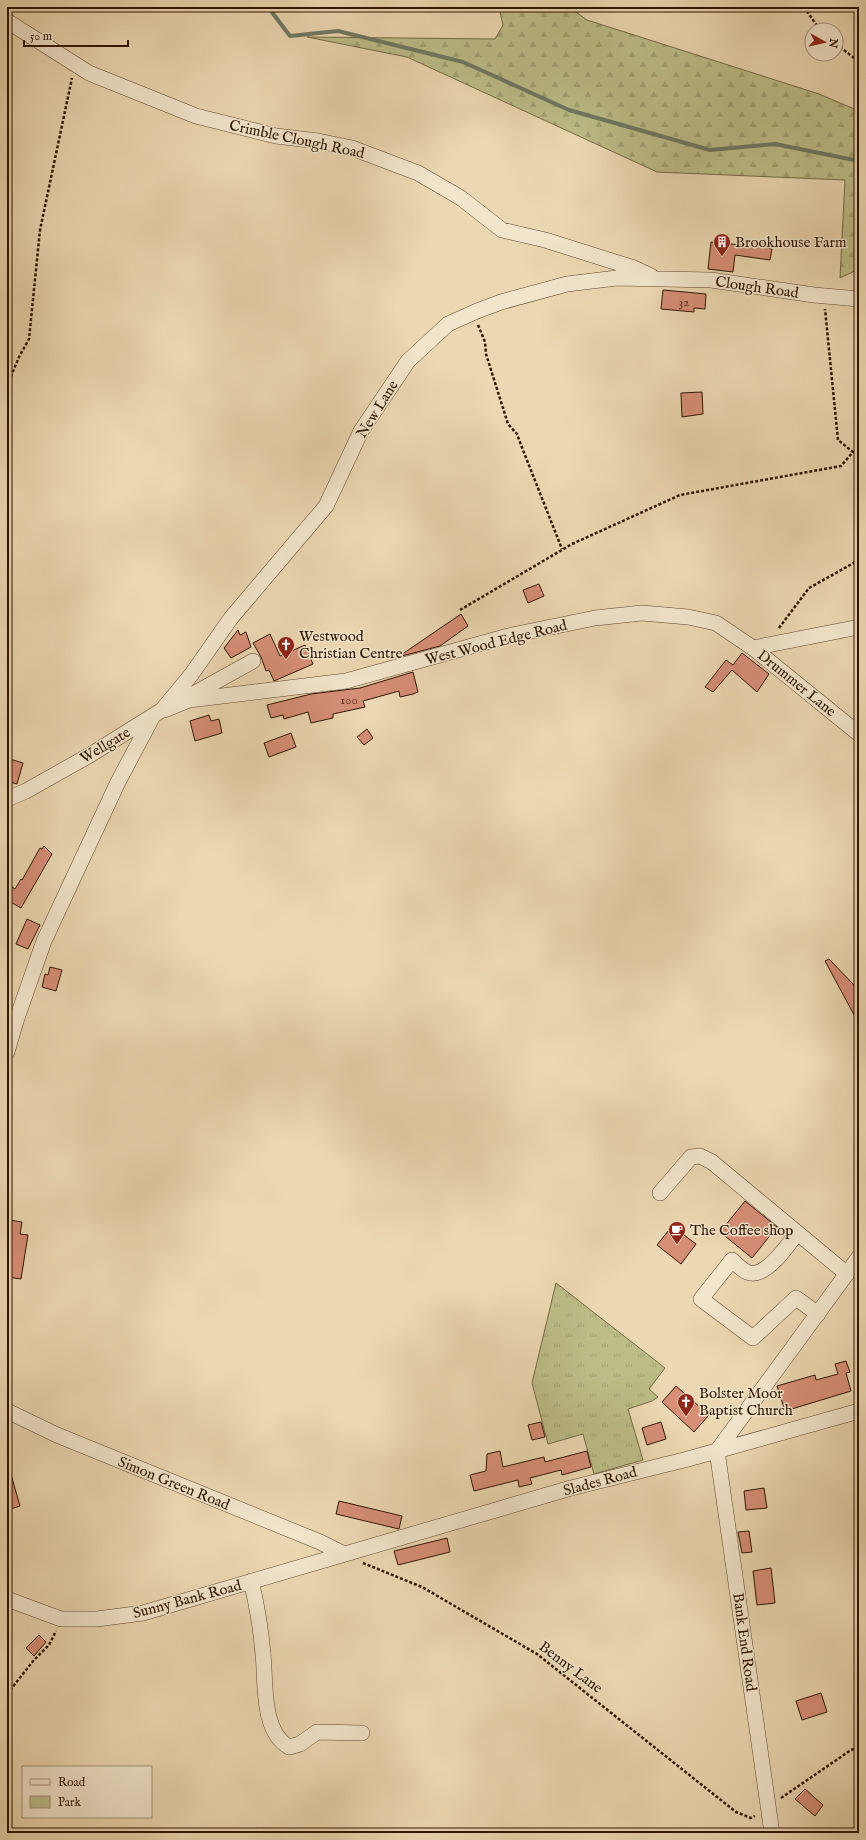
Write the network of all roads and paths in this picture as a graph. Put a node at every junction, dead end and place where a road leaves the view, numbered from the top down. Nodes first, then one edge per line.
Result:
1 (804, 7) edge
2 (7, 21) edge
3 (814, 22) edge
4 (844, 50) edge
5 (75, 64) junction
6 (859, 68) edge
7 (655, 278) junction
8 (823, 297) junction
9 (859, 299) edge
10 (476, 310) junction
11 (7, 386) edge
12 (853, 452) junction
13 (859, 455) edge
14 (562, 549) junction
15 (859, 560) edge
16 (460, 610) dead end
17 (859, 627) edge
18 (777, 632) dead end
19 (753, 648) junction
20 (253, 661) dead end
21 (191, 675) joint
22 (190, 700) junction
23 (158, 713) junction
24 (859, 734) edge
25 (7, 799) edge
26 (7, 1052) edge
27 (660, 1193) dead end
28 (797, 1233) junction
29 (859, 1257) edge
30 (847, 1274) junction
31 (818, 1314) junction
32 (7, 1411) edge
33 (859, 1411) edge
34 (717, 1451) junction
35 (342, 1553) junction
36 (252, 1581) junction
37 (7, 1599) edge
38 (61, 1619) junction
39 (7, 1694) edge
40 (362, 1733) dead end
41 (859, 1747) edge
42 (769, 1812) junction
43 (772, 1833) edge

1 - 3 path
2 - 5 street, Crimble Clough Road
4 - 6 path
5 - 7 street, Crimble Clough Road
5 - 11 path
7 - 8 street, Clough Road
7 - 10 street, New Lane
8 - 9 street, Clough Road
8 - 12 path
10 - 14 path
10 - 21 street, New Lane
12 - 13 path
12 - 14 path
14 - 16 path
15 - 18 path
17 - 19 street
19 - 22 street, West Wood Edge Road
19 - 24 street, Drummer Lane
20 - 22 street
21 - 23 street, Wellgate
22 - 23 street, West Wood Edge Road
23 - 25 street, Wellgate
23 - 26 street
27 - 28 street
28 - 30 street
28 - 31 street
29 - 30 street
30 - 31 street
31 - 34 street
32 - 35 street, Simon Green Road
33 - 34 street, Slades Road
34 - 35 street, Slades Road
34 - 42 street, Bank End Road
35 - 36 street, Sunny Bank Road
35 - 42 path, Benny Lane
36 - 38 street, Sunny Bank Road
36 - 40 street
37 - 38 street, Sunny Bank Road
38 - 39 path
41 - 42 path
42 - 43 street, Bank End Road

